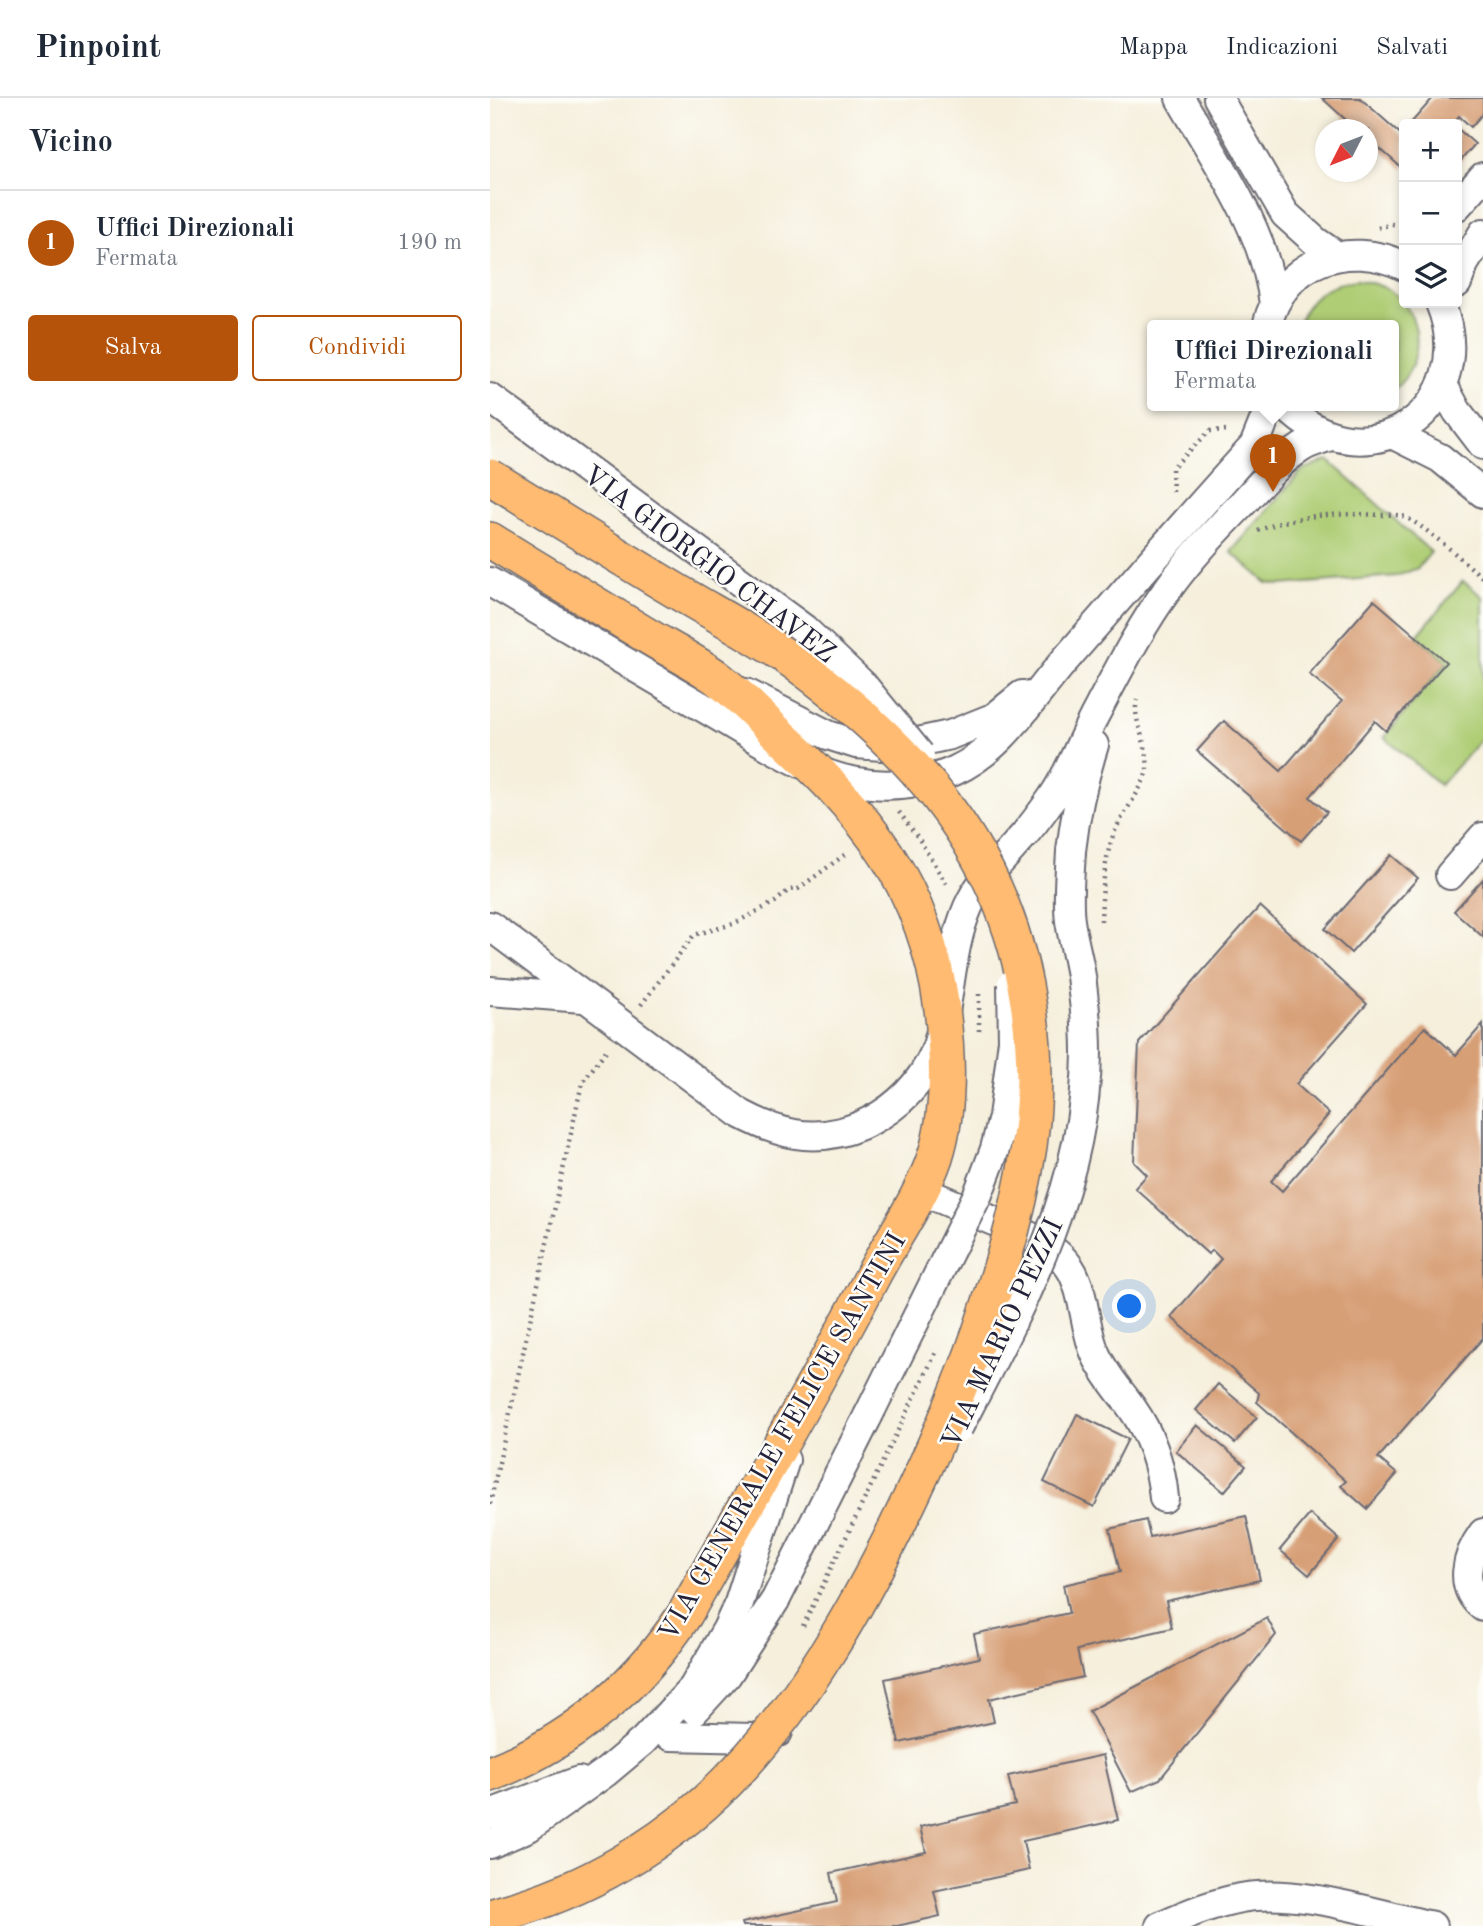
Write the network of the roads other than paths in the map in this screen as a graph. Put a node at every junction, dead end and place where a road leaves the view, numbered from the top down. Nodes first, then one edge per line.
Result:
1 (1180, 98) edge
2 (1218, 98) edge
3 (1483, 177) edge
4 (1462, 200) edge
5 (1483, 233) edge
6 (1337, 256) junction
7 (1397, 257) edge
8 (1462, 269) edge
9 (1447, 311) edge
10 (1271, 315) edge
11 (1443, 385) junction
12 (490, 398) edge
13 (1268, 411) edge
14 (1291, 411) edge
15 (1392, 434) junction
16 (1330, 436) junction
17 (1483, 445) edge
18 (490, 477) edge
19 (1483, 493) edge
20 (490, 541) edge
21 (490, 582) edge
22 (1125, 660) junction
23 (1062, 663) junction
24 (717, 678) junction
25 (818, 770) junction
26 (1483, 837) edge
27 (968, 867) junction
28 (1450, 876) dead end
29 (997, 891) junction
30 (490, 926) edge
31 (490, 974) edge
32 (555, 976) junction
33 (490, 991) edge
34 (583, 998) junction
35 (943, 1018) junction
36 (920, 1190) junction
37 (1029, 1236) junction
38 (838, 1343) junction
39 (1164, 1498) dead end
40 (1483, 1533) edge
41 (1483, 1607) edge
42 (851, 1616) junction
43 (670, 1736) junction
44 (606, 1772) junction
45 (490, 1774) edge
46 (490, 1814) edge
47 (490, 1844) edge
48 (506, 1917) edge
49 (1160, 1926) edge
50 (1432, 1926) edge

1 - 10 street
2 - 6 street
3 - 4 street
5 - 8 street
6 - 7 street
6 - 10 street
9 - 11 street
11 - 15 street
11 - 17 street
12 - 27 street, VIA GIORGIO CHAVEZ, bridge
13 - 23 street
14 - 16 street
15 - 16 street
15 - 19 street
16 - 22 street
18 - 27 main road, bridge
20 - 24 main road, VIA GENERALE FELICE SANTINI
21 - 25 street
22 - 35 street
22 - 42 street, VIA MARIO PEZZI, bridge
23 - 24 street
23 - 25 street
24 - 25 main road, VIA GENERALE FELICE SANTINI
25 - 35 main road, VIA GENERALE FELICE SANTINI
26 - 28 street
27 - 29 main road, bridge
29 - 42 main road, bridge
29 - 43 street, bridge
30 - 32 street
31 - 32 street
32 - 34 street
33 - 34 street
34 - 35 street
35 - 36 main road, VIA GENERALE FELICE SANTINI
36 - 37 street
36 - 38 main road, VIA GENERALE FELICE SANTINI
37 - 39 street
37 - 43 street
38 - 44 street
38 - 45 main road, VIA GENERALE FELICE SANTINI
40 - 41 street
42 - 48 main road, bridge
43 - 44 street
44 - 46 street
44 - 47 street
49 - 50 street

